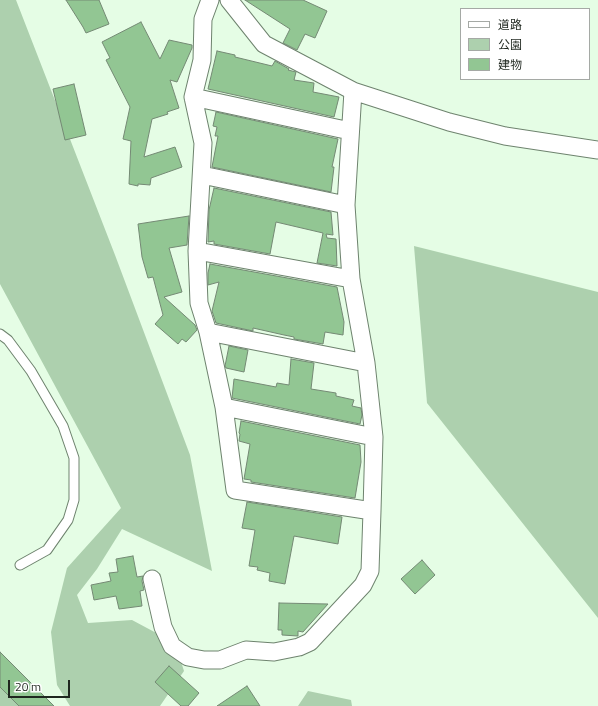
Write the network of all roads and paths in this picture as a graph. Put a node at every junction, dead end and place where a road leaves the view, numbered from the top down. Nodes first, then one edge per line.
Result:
1 (210, 0) edge
2 (229, 0) edge
3 (353, 91) junction
4 (194, 97) junction
5 (350, 131) junction
6 (598, 150) edge
7 (202, 175) junction
8 (346, 205) junction
9 (197, 251) junction
10 (351, 279) junction
11 (208, 332) junction
12 (0, 334) edge
13 (366, 363) junction
14 (224, 407) junction
15 (374, 437) junction
16 (372, 511) junction
17 (20, 565) dead end
18 (152, 579) dead end

1 - 4 street
2 - 3 street
3 - 5 street
3 - 6 street
4 - 5 street
4 - 7 street
5 - 8 street
7 - 8 street
7 - 9 street
8 - 10 street
9 - 10 street
9 - 11 street
10 - 13 street
11 - 13 street
11 - 14 street
12 - 17 lane
13 - 15 street
14 - 15 street
14 - 16 street
15 - 16 street
16 - 18 street

